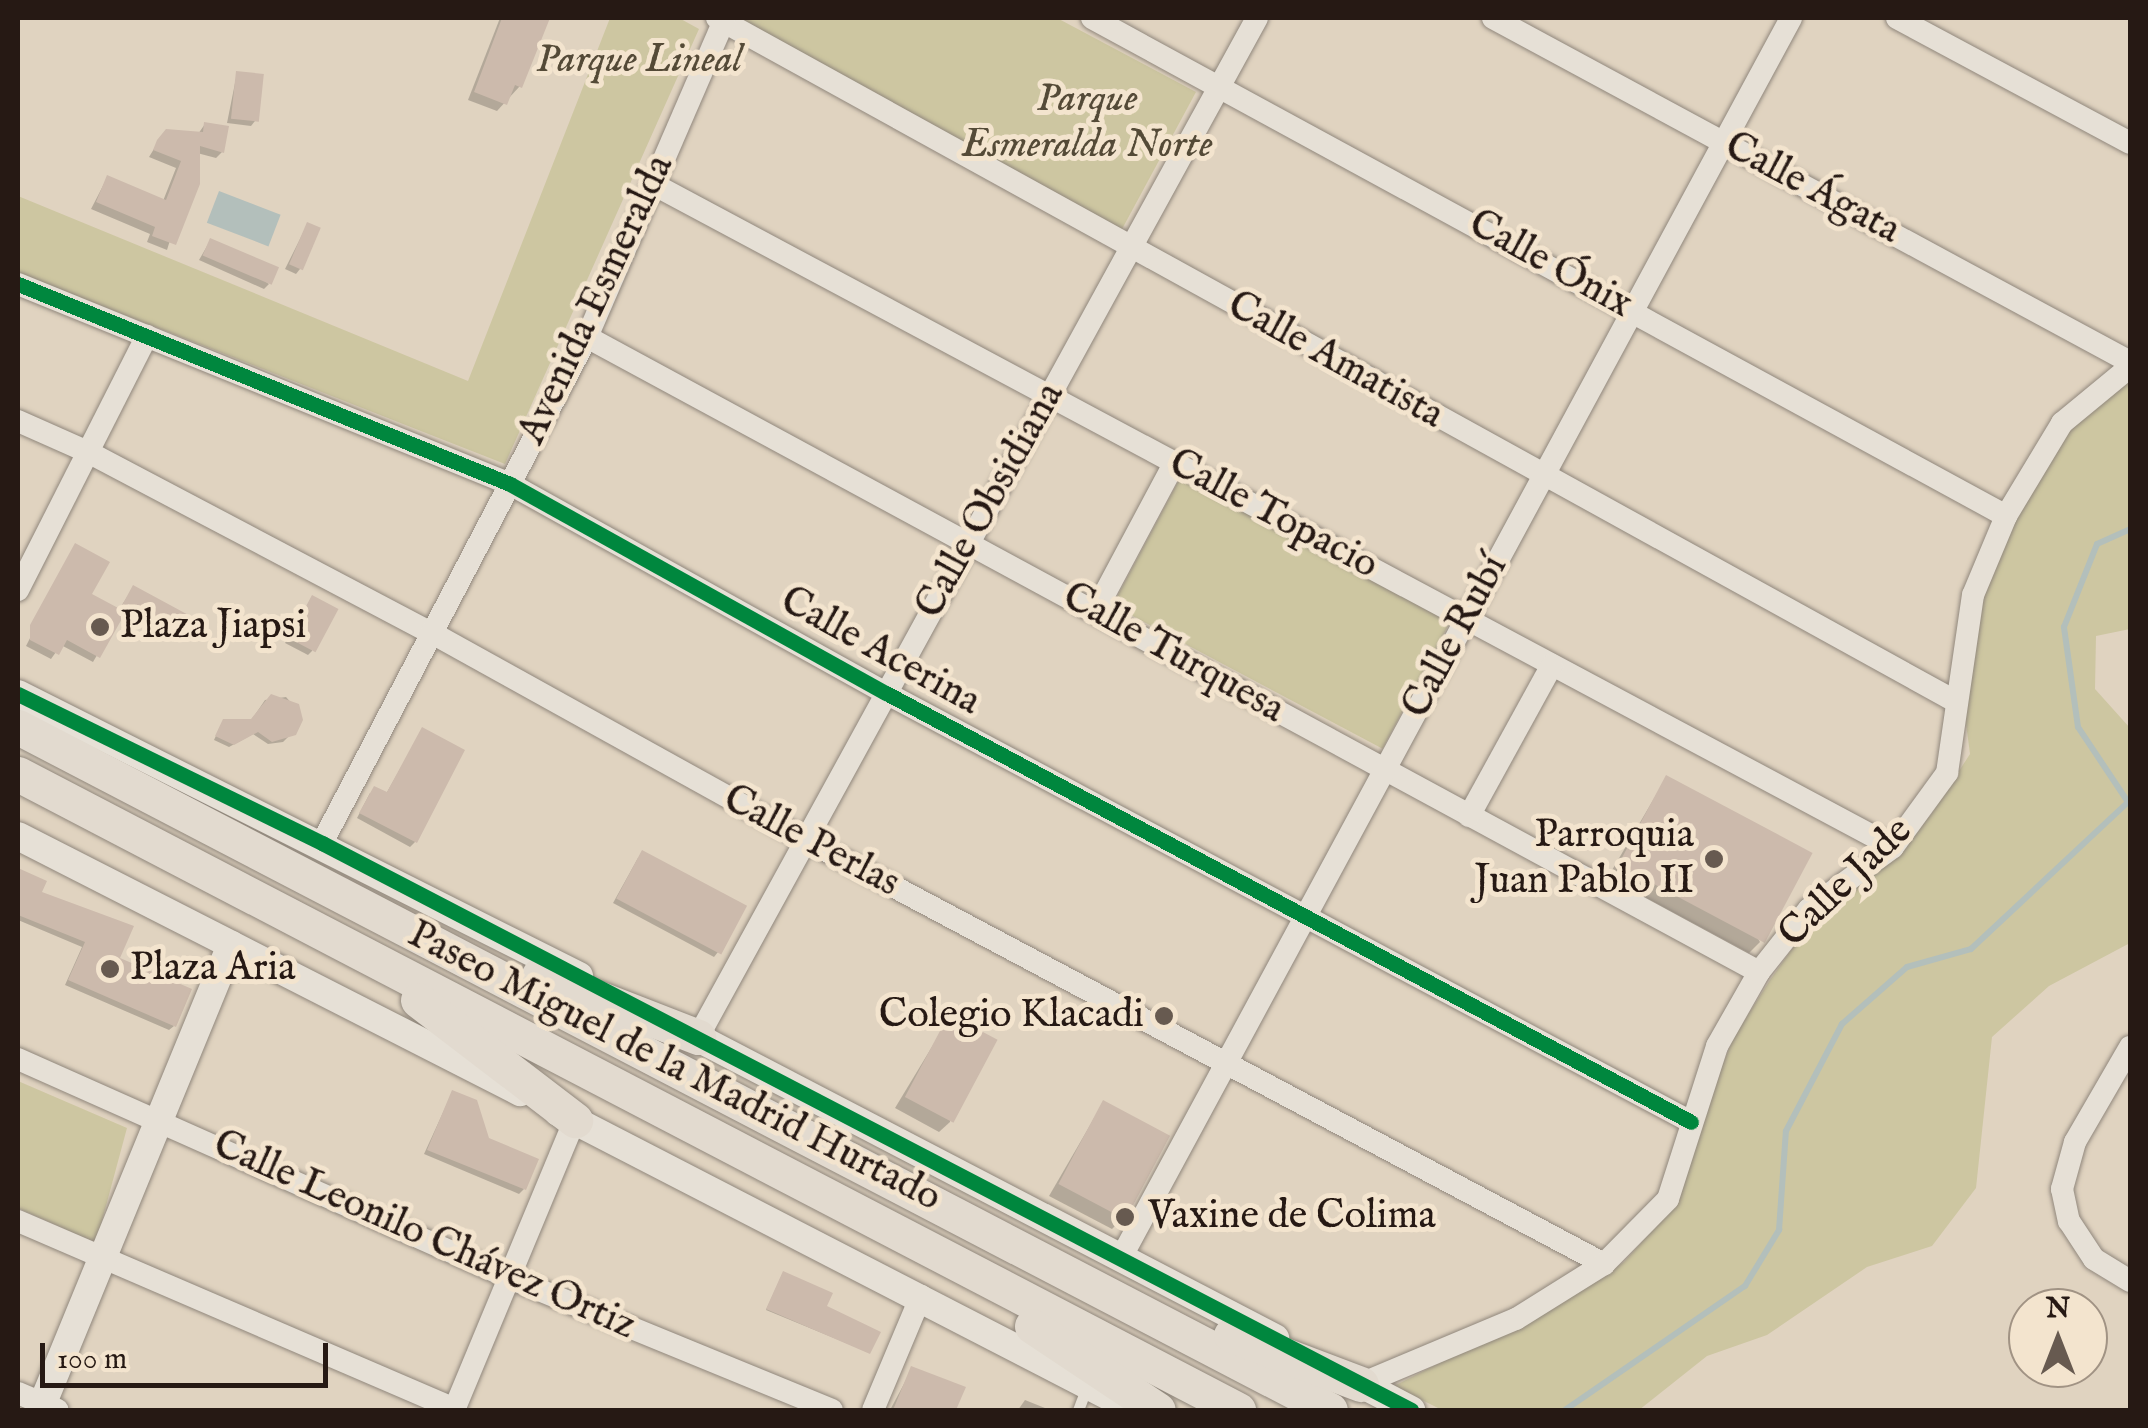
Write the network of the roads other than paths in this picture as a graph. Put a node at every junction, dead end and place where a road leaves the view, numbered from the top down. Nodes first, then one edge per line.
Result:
1 (1092, 18) edge
2 (1256, 18) edge
3 (1493, 18) edge
4 (1791, 18) edge
5 (1897, 18) edge
6 (722, 19) edge
7 (1220, 85) junction
8 (1724, 141) junction
9 (2130, 143) edge
10 (653, 184) junction
11 (1130, 249) junction
12 (18, 284) edge
13 (1633, 310) junction
14 (147, 336) junction
15 (587, 337) junction
16 (2130, 364) edge
17 (1050, 394) junction
18 (18, 421) edge
19 (88, 452) junction
20 (1174, 462) junction
21 (1544, 475) junction
22 (510, 484) junction
23 (2006, 516) junction
24 (969, 543) junction
25 (18, 590) edge
26 (1096, 610) junction
27 (1466, 619) junction
28 (432, 633) junction
29 (1552, 665) junction
30 (18, 694) edge
31 (886, 694) junction
32 (1954, 701) junction
33 (18, 726) edge
34 (1384, 770) junction
35 (18, 774) edge
36 (1469, 816) junction
37 (18, 836) edge
38 (806, 840) junction
39 (322, 844) junction
40 (1893, 847) junction
41 (360, 905) junction
42 (1305, 916) junction
43 (342, 942) junction
44 (230, 945) junction
45 (1759, 972) junction
46 (698, 1037) junction
47 (2130, 1047) edge
48 (18, 1059) edge
49 (1226, 1063) junction
50 (159, 1118) junction
51 (575, 1120) junction
52 (1691, 1122) junction
53 (18, 1221) edge
54 (878, 1222) junction
55 (1122, 1256) junction
56 (106, 1260) junction
57 (1604, 1264) junction
58 (510, 1278) junction
59 (2130, 1282) edge
60 (1094, 1284) junction
61 (920, 1296) junction
62 (1361, 1384) junction
63 (1083, 1398) edge
64 (40, 1404) edge
65 (455, 1410) edge
66 (832, 1410) edge
67 (873, 1410) edge
68 (1137, 1410) edge
69 (1158, 1410) edge
70 (1238, 1410) edge
71 (1330, 1410) edge
72 (1411, 1410) edge

1 - 7 street, Calle Ónix
2 - 7 street, Calle Obsidiana
3 - 8 street, Calle Ágata
4 - 8 street, Calle Rubí
5 - 9 street
6 - 10 street, Avenida Esmeralda
6 - 11 street, Calle Amatista
7 - 11 street, Calle Obsidiana
7 - 13 street, Calle Ónix
8 - 13 street, Calle Rubí
8 - 16 street, Calle Ágata
10 - 15 street, Avenida Esmeralda
10 - 17 street, Calle Topacio
11 - 17 street, Calle Obsidiana
11 - 21 street, Calle Amatista
12 - 14 street, Calle Acerina
13 - 21 street, Calle Rubí
13 - 23 street, Calle Ónix
14 - 19 street
14 - 22 street, Calle Acerina
15 - 22 street, Avenida Esmeralda
15 - 24 street, Calle Turquesa
16 - 23 street, Calle Jade
17 - 20 street, Calle Topacio
17 - 24 street, Calle Obsidiana
18 - 19 street, Calle Perlas
19 - 25 street
19 - 28 street, Calle Perlas
20 - 26 street
20 - 27 street, Calle Topacio
21 - 27 street, Calle Rubí
21 - 32 street, Calle Amatista
22 - 28 street, Avenida Esmeralda
22 - 31 street, Calle Acerina
23 - 32 street, Calle Jade
24 - 26 street, Calle Turquesa
24 - 31 street, Calle Obsidiana
26 - 34 street, Calle Turquesa
27 - 29 street, Calle Topacio
27 - 34 street, Calle Rubí
28 - 38 street, Calle Perlas
28 - 39 street, Avenida Esmeralda
29 - 36 street
29 - 40 street, Calle Topacio
30 - 39 street
31 - 38 street, Calle Obsidiana
31 - 42 street, Calle Acerina
32 - 40 street, Calle Jade
33 - 41 highway, Paseo Miguel de la Madrid Hurtado
34 - 36 street, Calle Turquesa
34 - 42 street, Calle Rubí
35 - 43 highway, Paseo Miguel de la Madrid Hurtado
36 - 45 street, Calle Turquesa
37 - 44 street
38 - 46 street, Calle Obsidiana
38 - 49 street, Calle Perlas
39 - 46 street
40 - 45 street, Calle Jade
41 - 46 highway
41 - 60 highway, Paseo Miguel de la Madrid Hurtado
42 - 49 street, Calle Rubí
42 - 52 street, Calle Acerina
43 - 51 highway
43 - 54 highway, Paseo Miguel de la Madrid Hurtado
44 - 50 street
44 - 51 street
45 - 52 street, Calle Jade
46 - 55 street
47 - 59 street
48 - 50 street, Calle Leonilo Chávez Ortiz
49 - 55 street, Calle Rubí
49 - 57 street, Calle Perlas
50 - 56 street
50 - 58 street, Calle Leonilo Chávez Ortiz
51 - 58 street
51 - 61 street
52 - 57 street, Calle Jade
53 - 56 street
54 - 69 highway
54 - 70 highway, Paseo Miguel de la Madrid Hurtado
55 - 62 street
56 - 64 street
56 - 65 street
57 - 62 street, Calle Jade
58 - 65 street
58 - 66 street, Calle Leonilo Chávez Ortiz
60 - 62 highway
60 - 71 highway, Paseo Miguel de la Madrid Hurtado
61 - 63 street
61 - 67 street
62 - 72 street
63 - 68 street

